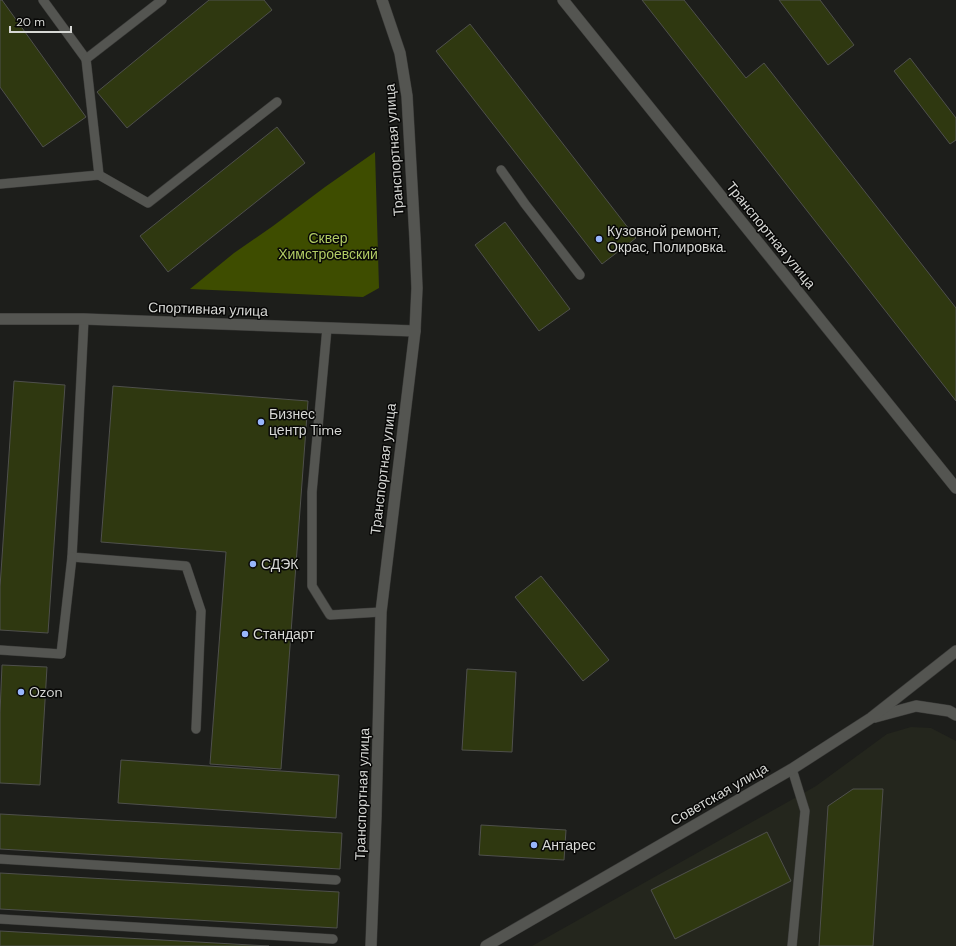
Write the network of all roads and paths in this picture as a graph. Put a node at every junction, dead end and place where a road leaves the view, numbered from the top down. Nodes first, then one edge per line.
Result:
1 (43, 0) edge
2 (162, 0) edge
3 (382, 0) edge
4 (563, 0) edge
5 (86, 59) junction
6 (277, 102) dead end
7 (501, 170) dead end
8 (99, 174) junction
9 (0, 184) edge
10 (580, 275) dead end
11 (0, 319) edge
12 (84, 319) junction
13 (327, 328) junction
14 (415, 331) junction
15 (956, 488) edge
16 (72, 557) junction
17 (381, 612) junction
18 (0, 650) edge
19 (956, 651) edge
20 (956, 715) edge
21 (871, 718) junction
22 (196, 729) dead end
23 (792, 769) junction
24 (0, 859) edge
25 (336, 880) dead end
26 (0, 919) edge
27 (333, 939) dead end
28 (371, 946) edge
29 (486, 946) edge
30 (792, 946) edge

1 - 5 lane
2 - 5 lane
3 - 14 street, Транспортная улица
4 - 15 street, Транспортная улица
5 - 8 lane
6 - 8 lane
7 - 10 lane
8 - 9 lane
11 - 12 street, Спортивная улица
12 - 13 street, Спортивная улица
12 - 16 lane
13 - 14 street, Спортивная улица
13 - 17 lane
14 - 17 street, Транспортная улица
16 - 18 lane
16 - 22 lane
17 - 28 street, Транспортная улица
19 - 21 street, Советская улица
20 - 21 street
21 - 23 street, Советская улица
23 - 29 street, Советская улица
23 - 30 lane
24 - 25 lane
26 - 27 lane

